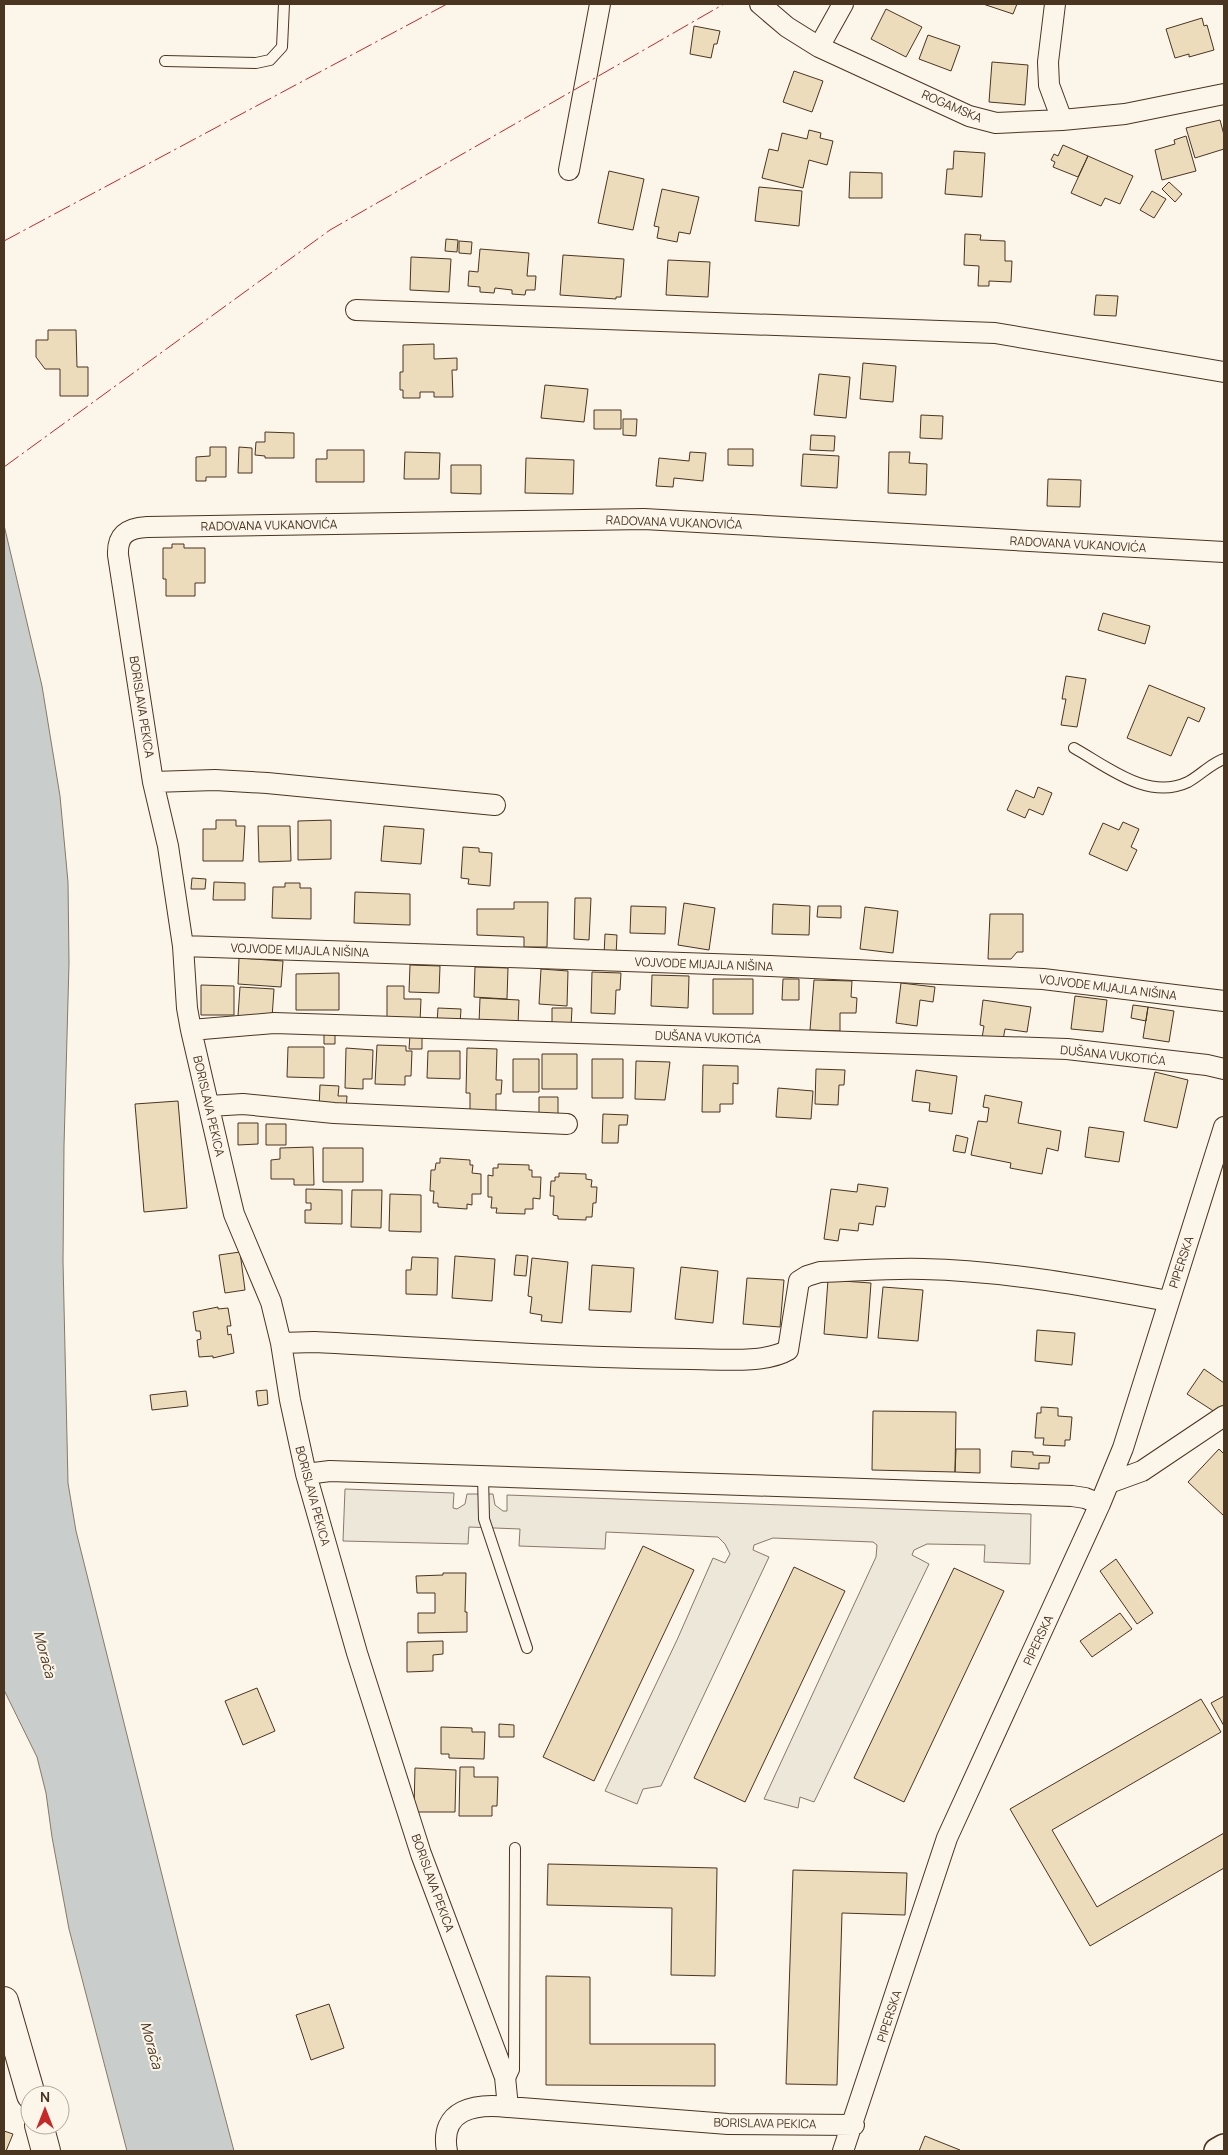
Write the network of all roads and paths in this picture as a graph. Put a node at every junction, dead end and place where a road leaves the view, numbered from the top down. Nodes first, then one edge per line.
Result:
1 (284, 4) edge
2 (600, 4) edge
3 (760, 4) edge
4 (843, 4) edge
5 (1054, 4) edge
6 (819, 47) junction
7 (165, 61) dead end
8 (1224, 94) edge
9 (1062, 120) junction
10 (569, 170) dead end
11 (356, 310) dead end
12 (1224, 372) edge
13 (124, 532) joint
14 (1224, 552) edge
15 (1074, 748) dead end
16 (1224, 759) edge
17 (153, 782) junction
18 (495, 805) dead end
19 (183, 946) junction
20 (1224, 1001) edge
21 (191, 1030) junction
22 (1224, 1068) edge
23 (209, 1106) junction
24 (567, 1124) dead end
25 (1224, 1127) edge
26 (1168, 1300) junction
27 (281, 1343) junction
28 (1224, 1416) edge
29 (306, 1474) junction
30 (483, 1476) junction
31 (1109, 1483) junction
32 (1100, 1504) junction
33 (527, 1648) dead end
34 (515, 1848) dead end
35 (4, 2001) edge
36 (507, 2084) junction
37 (28, 2085) edge
38 (508, 2107) junction
39 (854, 2125) junction
40 (42, 2135) edge
41 (1224, 2147) edge
42 (46, 2151) edge
43 (447, 2151) edge
44 (844, 2151) edge
45 (1217, 2151) edge

1 - 7 lane
2 - 10 street
3 - 6 street, ROGAMSKA
4 - 6 street
5 - 9 street
6 - 9 street, ROGAMSKA
8 - 9 street, ROGAMSKA
11 - 12 street
13 - 14 street, RADOVANA VUKANOVIĆA
13 - 17 street, BORISLAVA PEKICA
15 - 16 lane
17 - 18 street
17 - 19 street, BORISLAVA PEKICA
19 - 20 street, VOJVODE MIJAJLA NIŠINA
19 - 21 street, BORISLAVA PEKICA
21 - 22 street, DUŠANA VUKOTIĆA
21 - 23 street, BORISLAVA PEKICA
23 - 24 street
23 - 27 street, BORISLAVA PEKICA
25 - 26 street, PIPERSKA
26 - 27 street
26 - 31 street, PIPERSKA
27 - 29 street, BORISLAVA PEKICA
28 - 31 street
29 - 30 street
29 - 36 street, BORISLAVA PEKICA
30 - 32 street
30 - 33 lane
31 - 32 street, PIPERSKA
32 - 39 street, PIPERSKA
34 - 36 lane
35 - 37 main road
36 - 38 street, BORISLAVA PEKICA
38 - 39 street, BORISLAVA PEKICA
38 - 43 street
39 - 44 street, PIPERSKA
40 - 42 main road
41 - 45 street

